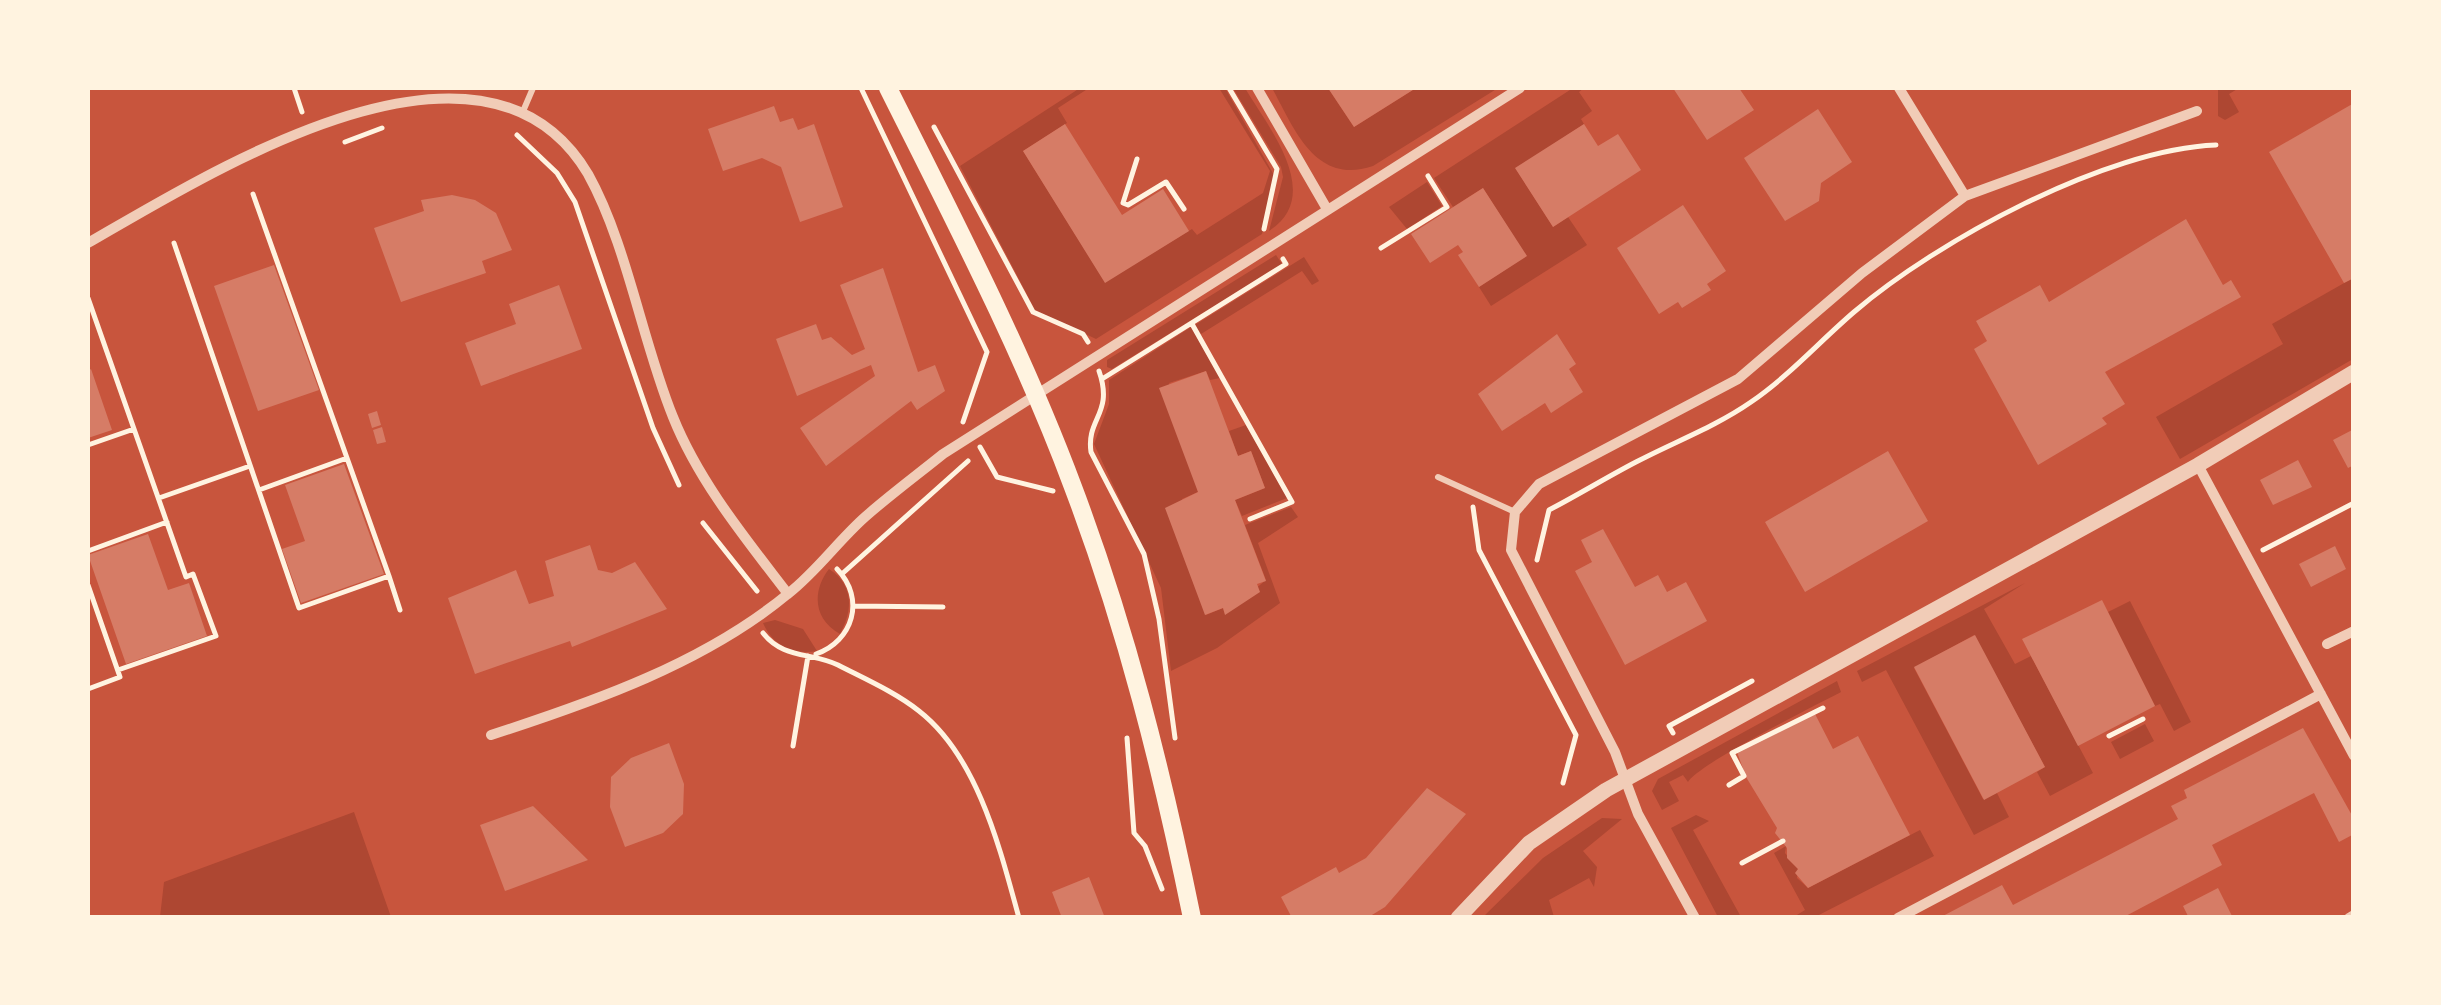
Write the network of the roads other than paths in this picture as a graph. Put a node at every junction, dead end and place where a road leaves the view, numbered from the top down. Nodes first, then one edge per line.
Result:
1 (533, 88) edge
2 (888, 88) edge
3 (1257, 88) edge
4 (1520, 88) edge
5 (1899, 88) edge
6 (524, 109) junction
7 (2197, 111) dead end
8 (1964, 196) junction
9 (1328, 210) junction
10 (88, 243) edge
11 (2354, 372) edge
12 (1036, 397) junction
13 (2198, 465) junction
14 (1438, 477) dead end
15 (1515, 512) junction
16 (788, 594) junction
17 (2354, 631) edge
18 (2328, 644) dead end
19 (2321, 694) junction
20 (491, 735) dead end
21 (2354, 756) edge
22 (1625, 779) junction
23 (1192, 918) edge
24 (1458, 918) edge
25 (1695, 918) edge
26 (1898, 918) edge

1 - 6 lane
2 - 12 main road
3 - 9 street
4 - 9 street
5 - 8 street
6 - 10 street
6 - 16 street
7 - 8 street
8 - 15 street
9 - 12 street
11 - 13 street
12 - 16 street
12 - 23 main road
13 - 19 street
13 - 22 street
14 - 15 lane
15 - 22 street
16 - 20 street
17 - 18 street
19 - 21 street
19 - 26 street
22 - 24 street
22 - 25 street

